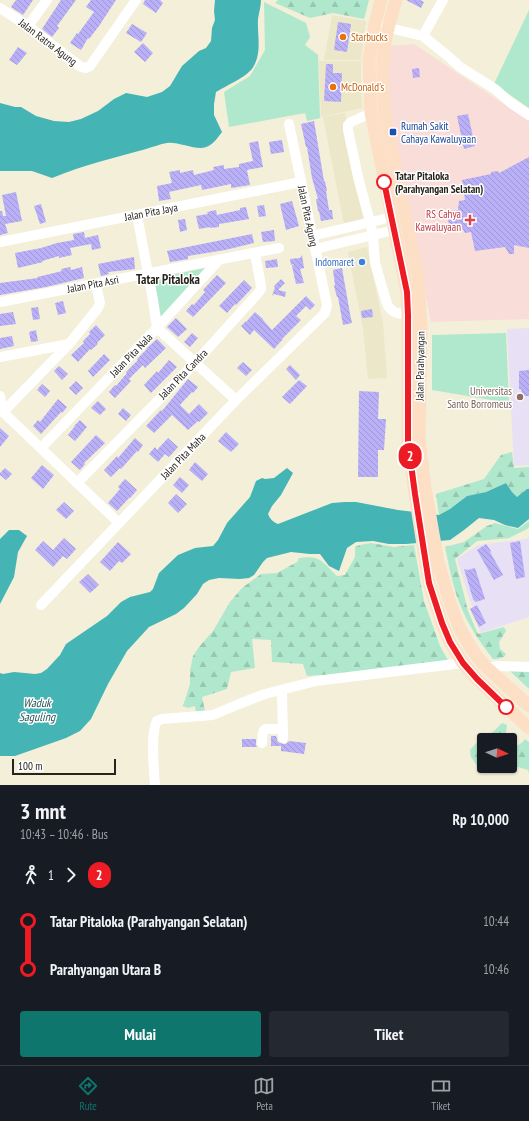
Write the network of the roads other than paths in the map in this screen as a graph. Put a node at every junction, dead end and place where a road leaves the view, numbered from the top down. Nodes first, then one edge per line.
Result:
1 (47, 0) edge
2 (136, 0) edge
3 (381, 0) edge
4 (396, 0) edge
5 (442, 0) edge
6 (0, 8) edge
7 (374, 24) junction
8 (28, 26) junction
9 (388, 27) junction
10 (423, 36) junction
11 (371, 113) junction
12 (529, 115) edge
13 (289, 124) dead end
14 (301, 182) junction
15 (137, 215) junction
16 (392, 217) junction
17 (370, 222) junction
18 (394, 230) junction
19 (373, 235) junction
20 (312, 236) junction
21 (0, 242) edge
22 (279, 248) dead end
23 (315, 249) junction
24 (255, 253) junction
25 (220, 260) junction
26 (148, 274) junction
27 (96, 284) junction
28 (0, 302) edge
29 (326, 309) joint
30 (408, 315) junction
31 (157, 328) junction
32 (69, 344) junction
33 (414, 352) junction
34 (0, 357) edge
35 (195, 363) junction
36 (0, 396) edge
37 (236, 400) junction
38 (2, 412) edge
39 (41, 448) junction
40 (77, 483) junction
41 (119, 523) junction
42 (432, 564) junction
43 (41, 605) dead end
44 (483, 664) junction
45 (465, 666) junction
46 (529, 667) edge
47 (282, 691) junction
48 (529, 706) edge
49 (529, 728) edge
50 (262, 743) dead end
51 (155, 785) edge

1 - 8 street
2 - 8 street, Jalan Ratna Agung
3 - 7 main road, Jalan Parahyangan
4 - 9 main road, Jalan Parahyangan
5 - 10 street
6 - 8 street, Jalan Ratna Agung
7 - 9 street
7 - 11 main road, Jalan Parahyangan
9 - 10 street
9 - 33 main road, Jalan Parahyangan
10 - 12 street
11 - 16 main road, Jalan Parahyangan
11 - 17 street
13 - 14 street, Jalan Pita Agung
14 - 15 street, Jalan Pita Jaya
14 - 20 street, Jalan Pita Agung
15 - 21 street, Jalan Pita Jaya
15 - 26 street
16 - 17 street
16 - 18 main road, Jalan Parahyangan
17 - 19 street
17 - 20 street
18 - 19 street
18 - 30 main road, Jalan Parahyangan
19 - 23 street
19 - 30 street
20 - 23 street, Jalan Pita Agung
22 - 24 street, Jalan Pita Asri
23 - 29 street, Jalan Pita Agung
24 - 25 street, Jalan Pita Asri
24 - 35 street, Jalan Pita Candra
25 - 26 street, Jalan Pita Asri
25 - 31 street, Jalan Pita Nala
26 - 27 street, Jalan Pita Asri
26 - 31 street
27 - 28 street, Jalan Pita Asri
27 - 32 street
29 - 37 street, Jalan Pita Maha
30 - 33 main road, Jalan Parahyangan
31 - 35 street
31 - 39 street, Jalan Pita Nala
32 - 34 street
32 - 38 street
33 - 42 main road, Jalan Parahyangan
35 - 37 street
35 - 40 street, Jalan Pita Candra
36 - 38 street
37 - 41 street, Jalan Pita Maha
38 - 39 street
39 - 40 street
40 - 41 street
41 - 43 street, Jalan Pita Maha
42 - 44 main road, Jalan Parahyangan
42 - 45 main road, Jalan Parahyangan
44 - 45 main road
44 - 46 street
44 - 48 main road, Jalan Parahyangan
45 - 47 street
45 - 49 main road, Jalan Parahyangan
47 - 50 street
47 - 51 street

